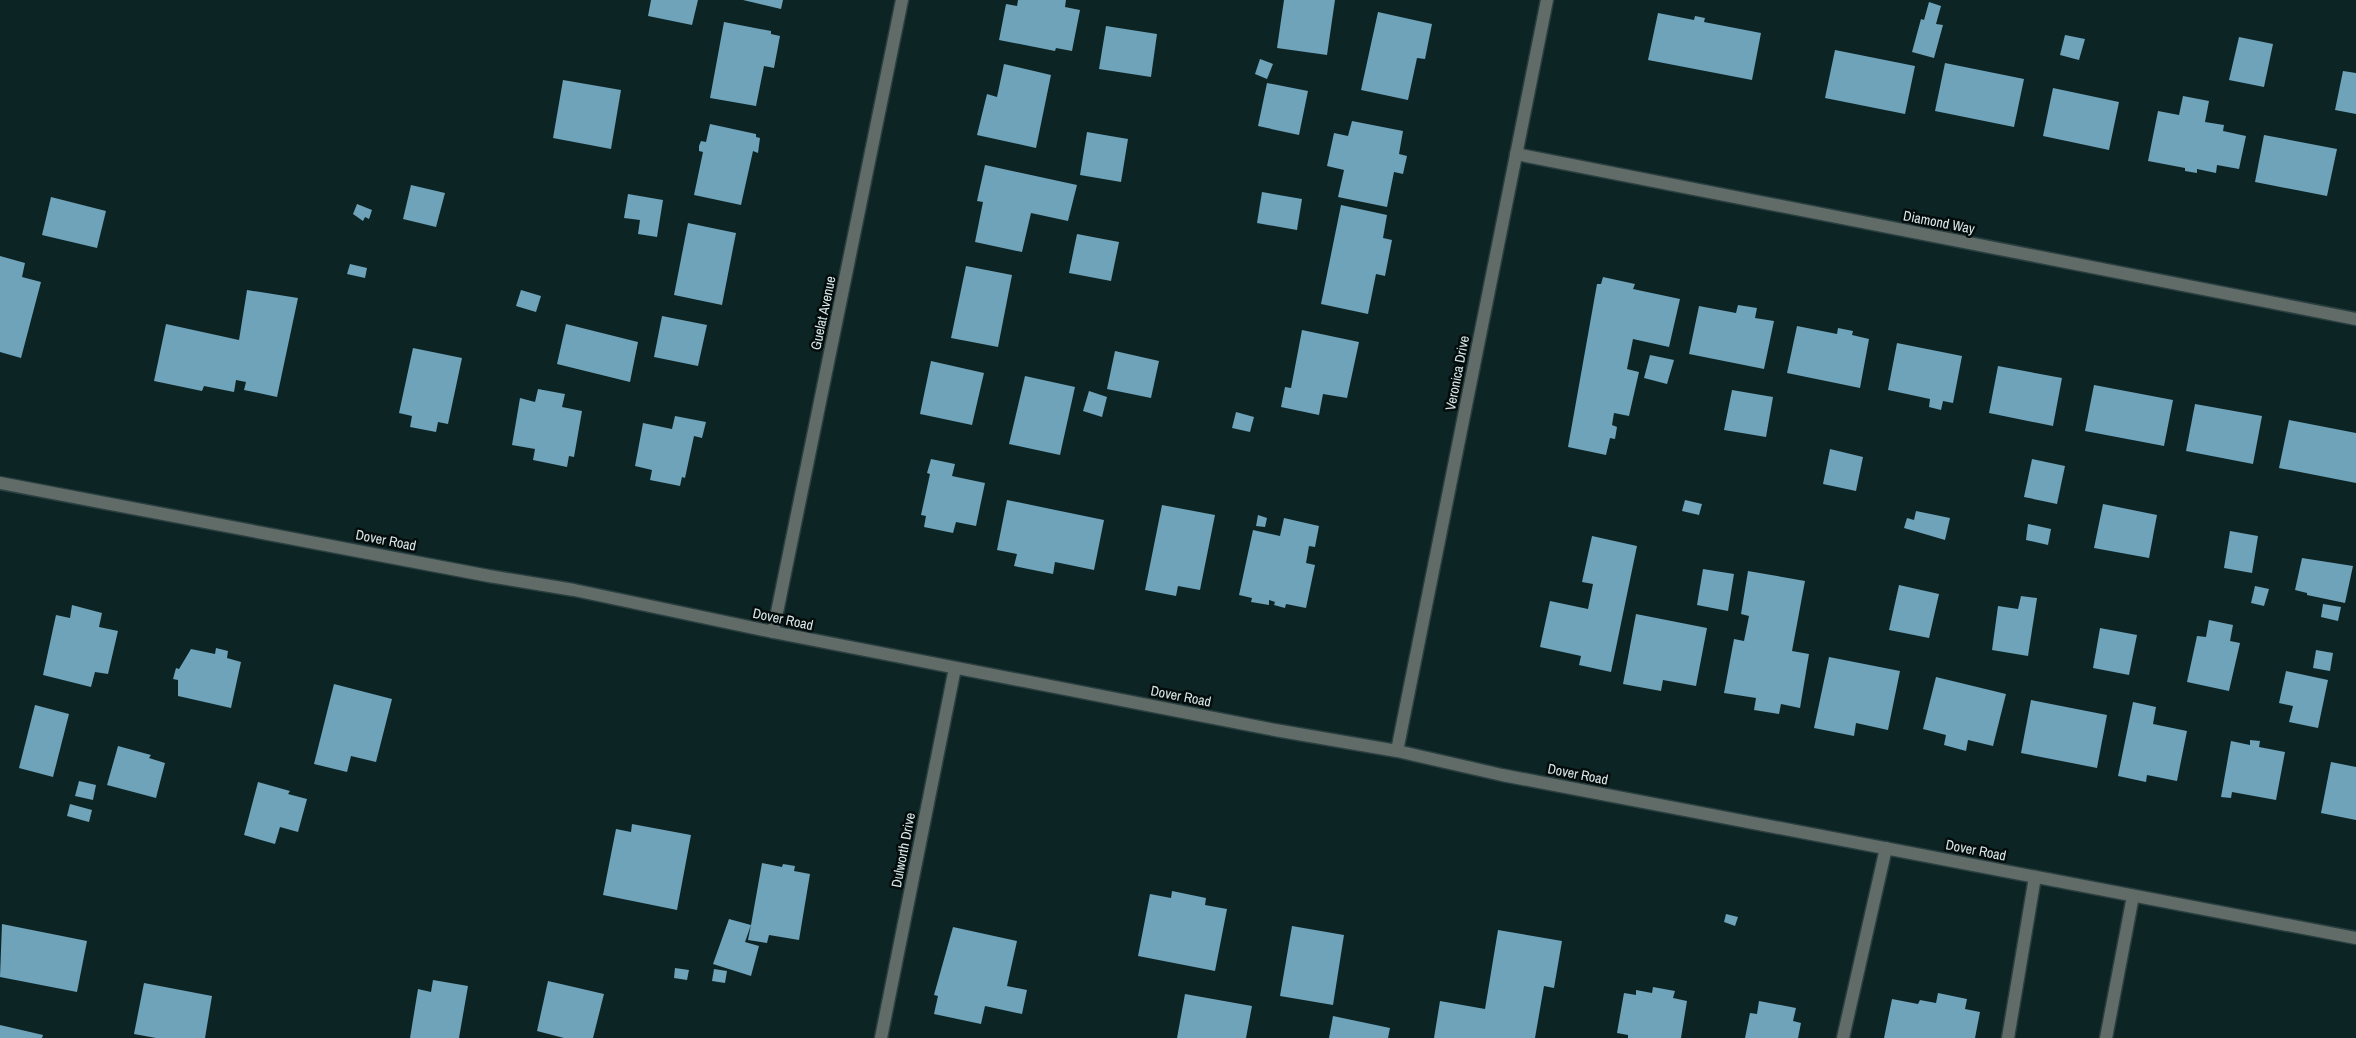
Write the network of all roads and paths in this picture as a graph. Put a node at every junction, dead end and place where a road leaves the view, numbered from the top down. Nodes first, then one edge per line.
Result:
1 (902, 0) edge
2 (1547, 0) edge
3 (1516, 154) junction
4 (2356, 319) edge
5 (0, 483) edge
6 (773, 632) junction
7 (955, 668) junction
8 (1397, 751) junction
9 (1886, 848) junction
10 (2034, 877) junction
11 (2133, 896) junction
12 (2356, 938) edge
13 (882, 1038) edge
14 (1843, 1038) edge
15 (2008, 1038) edge
16 (2106, 1038) edge

1 - 6 street, Guelat Avenue
2 - 3 street, Veronica Drive
3 - 4 street, Diamond Way
3 - 8 street, Veronica Drive
5 - 6 street, Dover Road
6 - 7 street, Dover Road
7 - 8 street, Dover Road
7 - 13 street, Dulworth Drive
8 - 9 street, Dover Road
9 - 10 street, Dover Road
9 - 14 street
10 - 11 street, Dover Road
10 - 15 street
11 - 12 street, Dover Road
11 - 16 street

